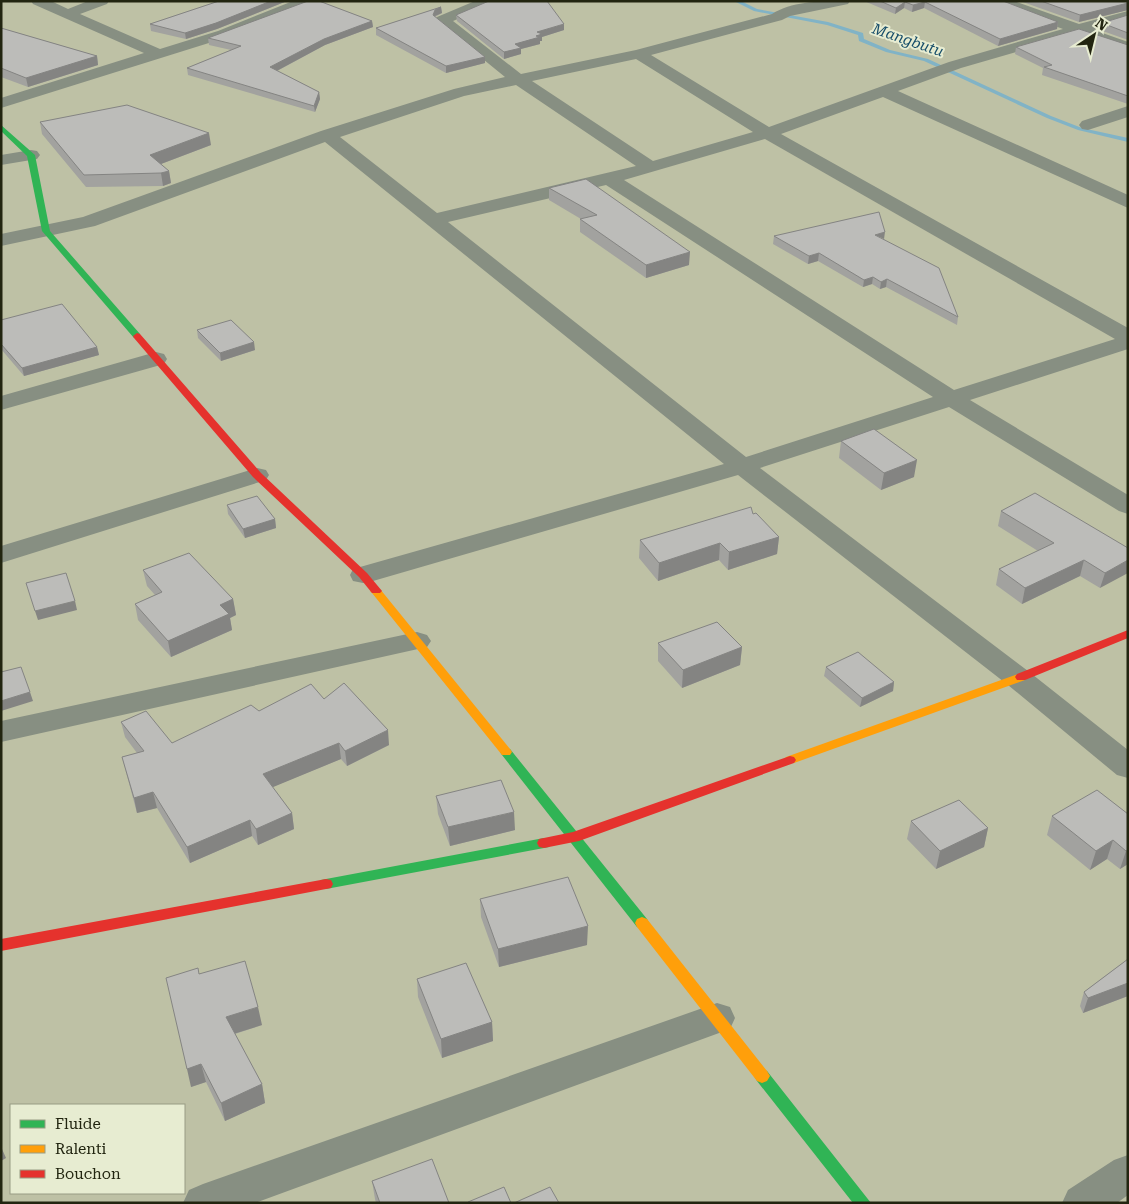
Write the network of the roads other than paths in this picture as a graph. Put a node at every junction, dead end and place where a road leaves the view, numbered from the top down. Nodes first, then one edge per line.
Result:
1 (38, 1) edge
2 (102, 1) edge
3 (307, 1) edge
4 (488, 1) edge
5 (843, 1) edge
6 (1000, 1) edge
7 (67, 14) junction
8 (1128, 16) edge
9 (1079, 30) junction
10 (1128, 47) edge
11 (159, 54) junction
12 (638, 54) junction
13 (516, 78) junction
14 (882, 90) junction
15 (1, 103) edge
16 (1128, 111) edge
17 (1088, 125) dead end
18 (1, 127) edge
19 (767, 133) junction
20 (327, 135) junction
21 (31, 155) junction
22 (1, 160) edge
23 (650, 167) junction
24 (609, 179) junction
25 (1128, 202) edge
26 (433, 220) junction
27 (46, 231) junction
28 (1, 240) edge
29 (1128, 337) edge
30 (1128, 342) edge
31 (156, 359) junction
32 (952, 398) junction
33 (1, 403) edge
34 (742, 466) junction
35 (257, 475) junction
36 (1128, 506) edge
37 (1, 555) edge
38 (363, 575) junction
39 (1128, 634) edge
40 (416, 641) junction
41 (1018, 678) junction
42 (1, 732) edge
43 (1128, 767) edge
44 (574, 836) junction
45 (1, 945) edge
46 (717, 1018) junction
47 (1128, 1173) edge
48 (203, 1203) edge
49 (863, 1203) edge
50 (1082, 1203) edge

1 - 7 street
2 - 7 street
3 - 11 street
4 - 13 street
5 - 12 street
6 - 9 street
7 - 11 street
8 - 9 street
9 - 10 street
9 - 14 street
11 - 15 street
12 - 13 street
12 - 19 street
13 - 20 street
13 - 23 street
14 - 19 street
14 - 25 street
16 - 17 street
18 - 21 street
19 - 23 street
19 - 29 street
20 - 26 street
20 - 27 street
21 - 22 street
21 - 27 street
23 - 24 street
24 - 26 street
24 - 32 street
26 - 34 street
27 - 28 street
27 - 31 street
30 - 32 street
31 - 33 street
31 - 35 street
32 - 34 street
32 - 36 street
34 - 38 street
34 - 41 street
35 - 37 street
35 - 38 street
38 - 40 street
39 - 41 street
40 - 42 street
40 - 44 street
41 - 43 street
41 - 44 street
44 - 45 street
44 - 46 street
46 - 48 street
46 - 49 street
47 - 50 street

